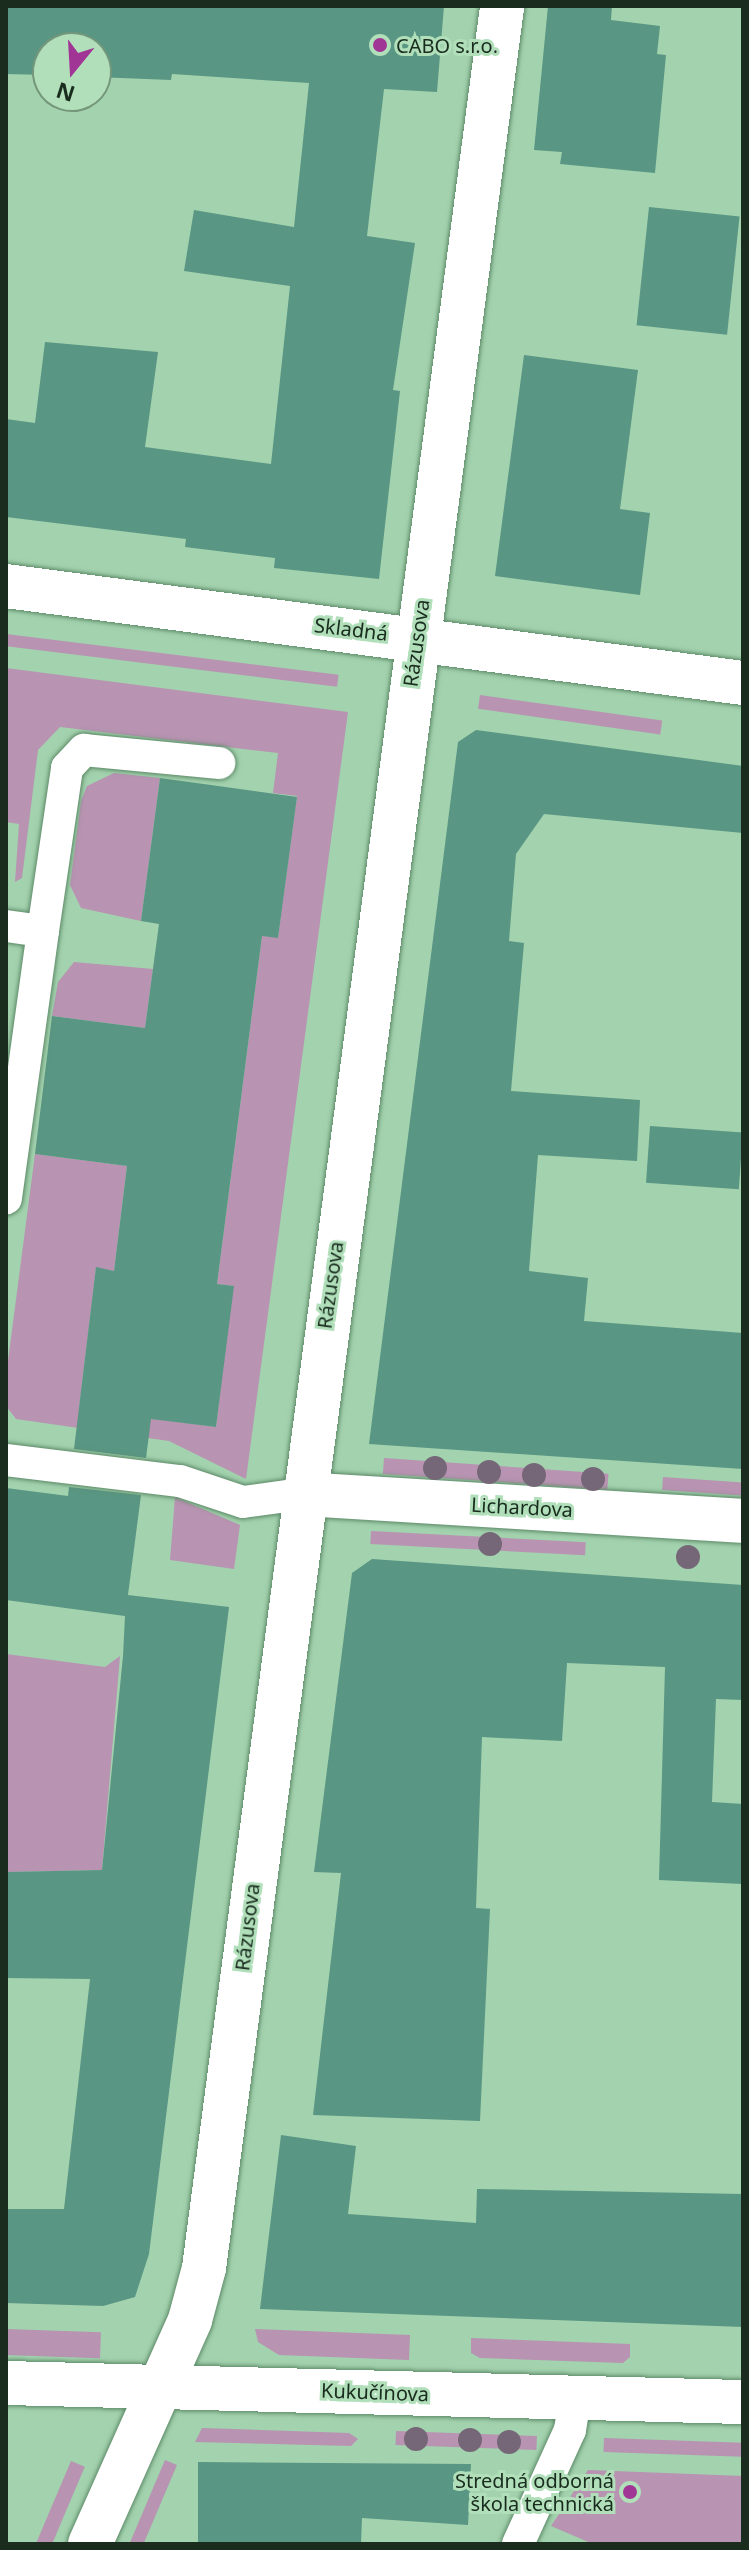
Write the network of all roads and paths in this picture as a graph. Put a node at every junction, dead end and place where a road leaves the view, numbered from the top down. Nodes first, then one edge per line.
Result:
1 (502, 6) edge
2 (6, 586) edge
3 (417, 638) junction
4 (743, 683) edge
5 (219, 763) dead end
6 (6, 926) edge
7 (43, 931) junction
8 (6, 1198) edge
9 (6, 1460) edge
10 (302, 1494) junction
11 (743, 1521) edge
12 (6, 2383) edge
13 (159, 2386) junction
14 (575, 2398) junction
15 (743, 2402) edge
16 (90, 2544) edge
17 (518, 2544) edge

1 - 3 street, Rázusova
2 - 3 street, Skladná
3 - 4 street, Skladná
3 - 10 street, Rázusova
5 - 7 lane
6 - 7 lane
7 - 8 lane
9 - 10 lane
10 - 11 street, Lichardova
10 - 13 street, Rázusova
12 - 13 street, Kukučínova
13 - 14 street, Kukučínova
13 - 16 street, Rázusova
14 - 15 street, Kukučínova
14 - 17 lane

